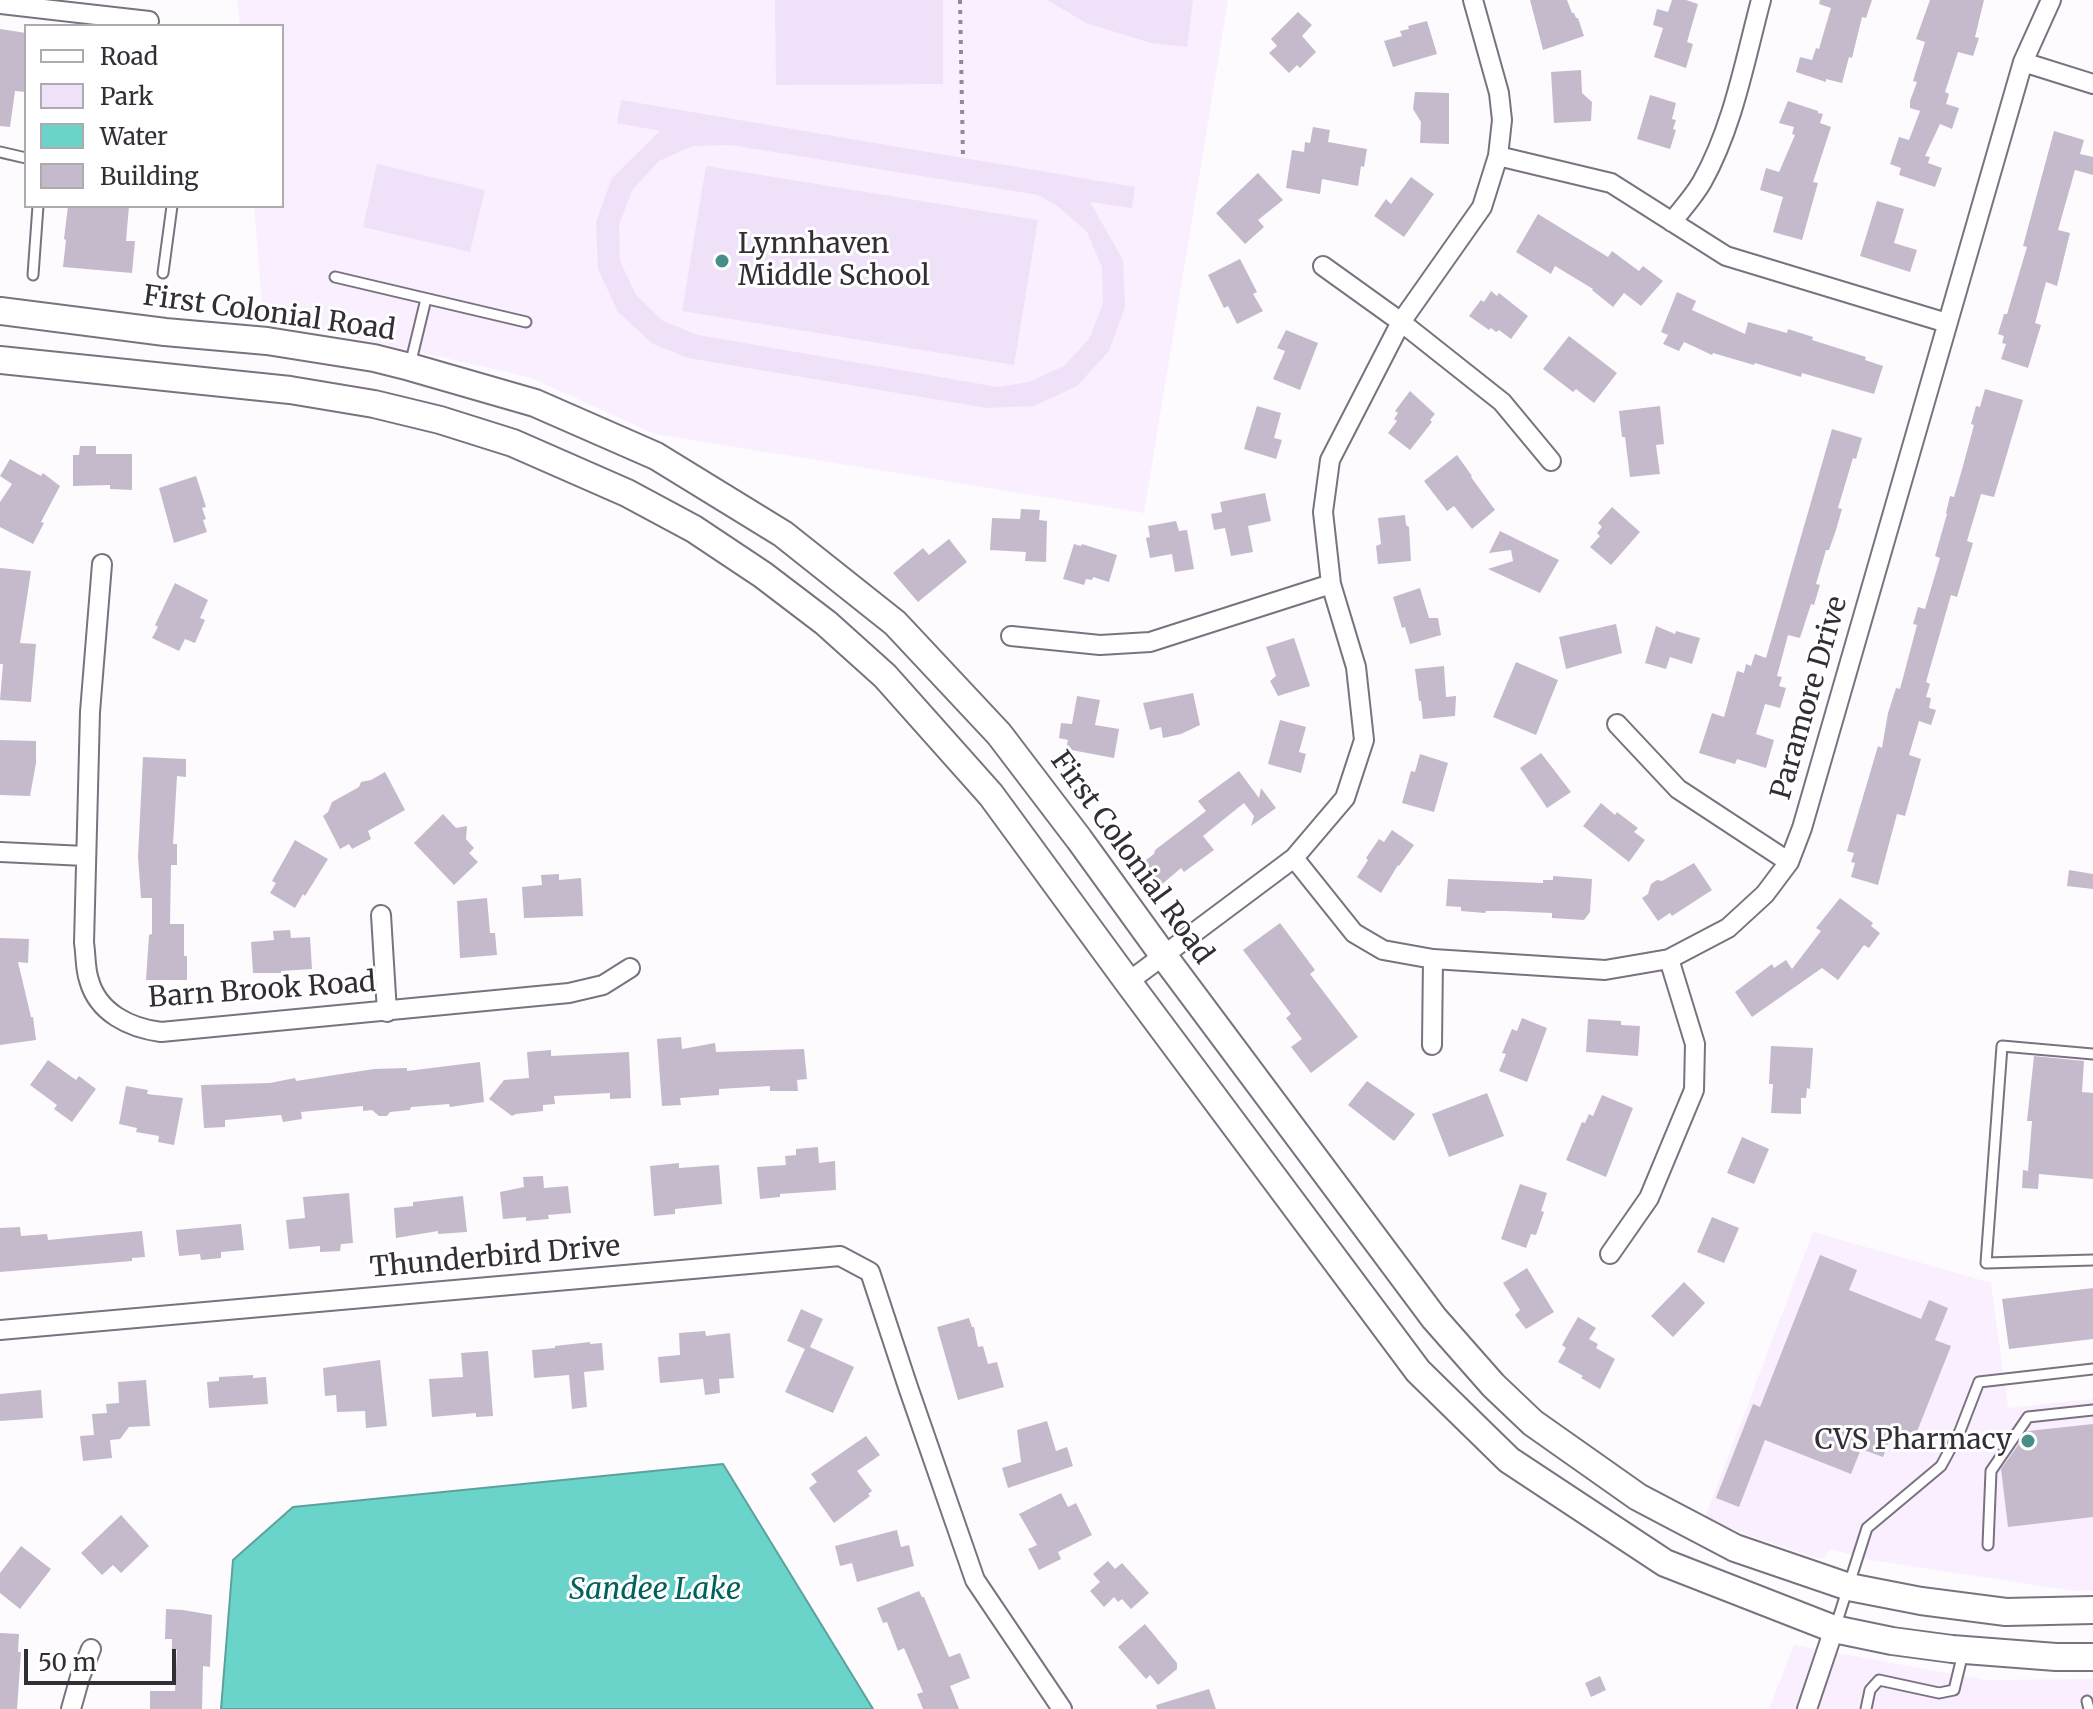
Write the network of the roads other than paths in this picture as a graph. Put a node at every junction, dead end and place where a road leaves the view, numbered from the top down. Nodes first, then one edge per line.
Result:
1 (1473, 0) edge
2 (1761, 0) edge
3 (2051, 0) edge
4 (0, 4) edge
5 (69, 6) edge
6 (149, 21) dead end
7 (2023, 62) junction
8 (2093, 84) edge
9 (0, 152) edge
10 (1498, 156) junction
11 (24, 158) edge
12 (38, 208) edge
13 (172, 208) edge
14 (1672, 222) junction
15 (1323, 266) dead end
16 (163, 273) dead end
17 (33, 275) dead end
18 (335, 277) dead end
19 (426, 299) junction
20 (0, 311) edge
21 (526, 322) dead end
22 (1401, 322) junction
23 (1947, 323) junction
24 (0, 360) edge
25 (410, 367) junction
26 (1551, 461) dead end
27 (102, 564) dead end
28 (1331, 584) junction
29 (1011, 636) dead end
30 (1617, 724) dead end
31 (0, 852) edge
32 (85, 856) junction
33 (1294, 858) junction
34 (1789, 862) junction
35 (381, 915) dead end
36 (1163, 955) junction
37 (1433, 959) junction
38 (1669, 959) junction
39 (630, 968) dead end
40 (1128, 982) junction
41 (387, 1012) junction
42 (1432, 1045) dead end
43 (2093, 1054) edge
44 (1610, 1254) dead end
45 (2093, 1260) edge
46 (0, 1330) edge
47 (2093, 1369) edge
48 (2093, 1410) edge
49 (1988, 1545) dead end
50 (1849, 1587) junction
51 (2093, 1610) edge
52 (1834, 1629) junction
53 (91, 1649) dead end
54 (1964, 1650) junction
55 (2093, 1657) edge
56 (71, 1709) edge
57 (1062, 1709) edge
58 (1807, 1709) edge
59 (1866, 1709) edge

1 - 10 street
2 - 14 street
3 - 7 street, Paramore Drive
4 - 5 street
5 - 6 street
7 - 8 street
7 - 23 street, Paramore Drive
9 - 11 lane
10 - 14 street
10 - 22 street
12 - 17 lane
13 - 16 lane
14 - 23 street
15 - 22 street
18 - 19 lane
19 - 21 lane
19 - 25 lane
20 - 25 main road, First Colonial Road
22 - 26 street
22 - 28 street
23 - 34 street, Paramore Drive
24 - 40 main road
25 - 36 main road, First Colonial Road
27 - 32 street, Barn Brook Road
28 - 29 street
28 - 33 street
30 - 34 street
31 - 32 street
32 - 41 street, Barn Brook Road
33 - 36 street
33 - 37 street, Paramore Drive
34 - 38 street, Paramore Drive
35 - 41 street
36 - 40 street
36 - 50 main road, First Colonial Road
37 - 38 street, Paramore Drive
37 - 42 street
38 - 44 street
39 - 41 street, Barn Brook Road
40 - 52 main road
43 - 45 lane
46 - 57 street, Thunderbird Drive
47 - 50 lane
48 - 49 lane
50 - 51 main road, First Colonial Road
50 - 52 lane
52 - 54 main road
52 - 58 street
53 - 56 street
54 - 55 main road
54 - 59 lane

